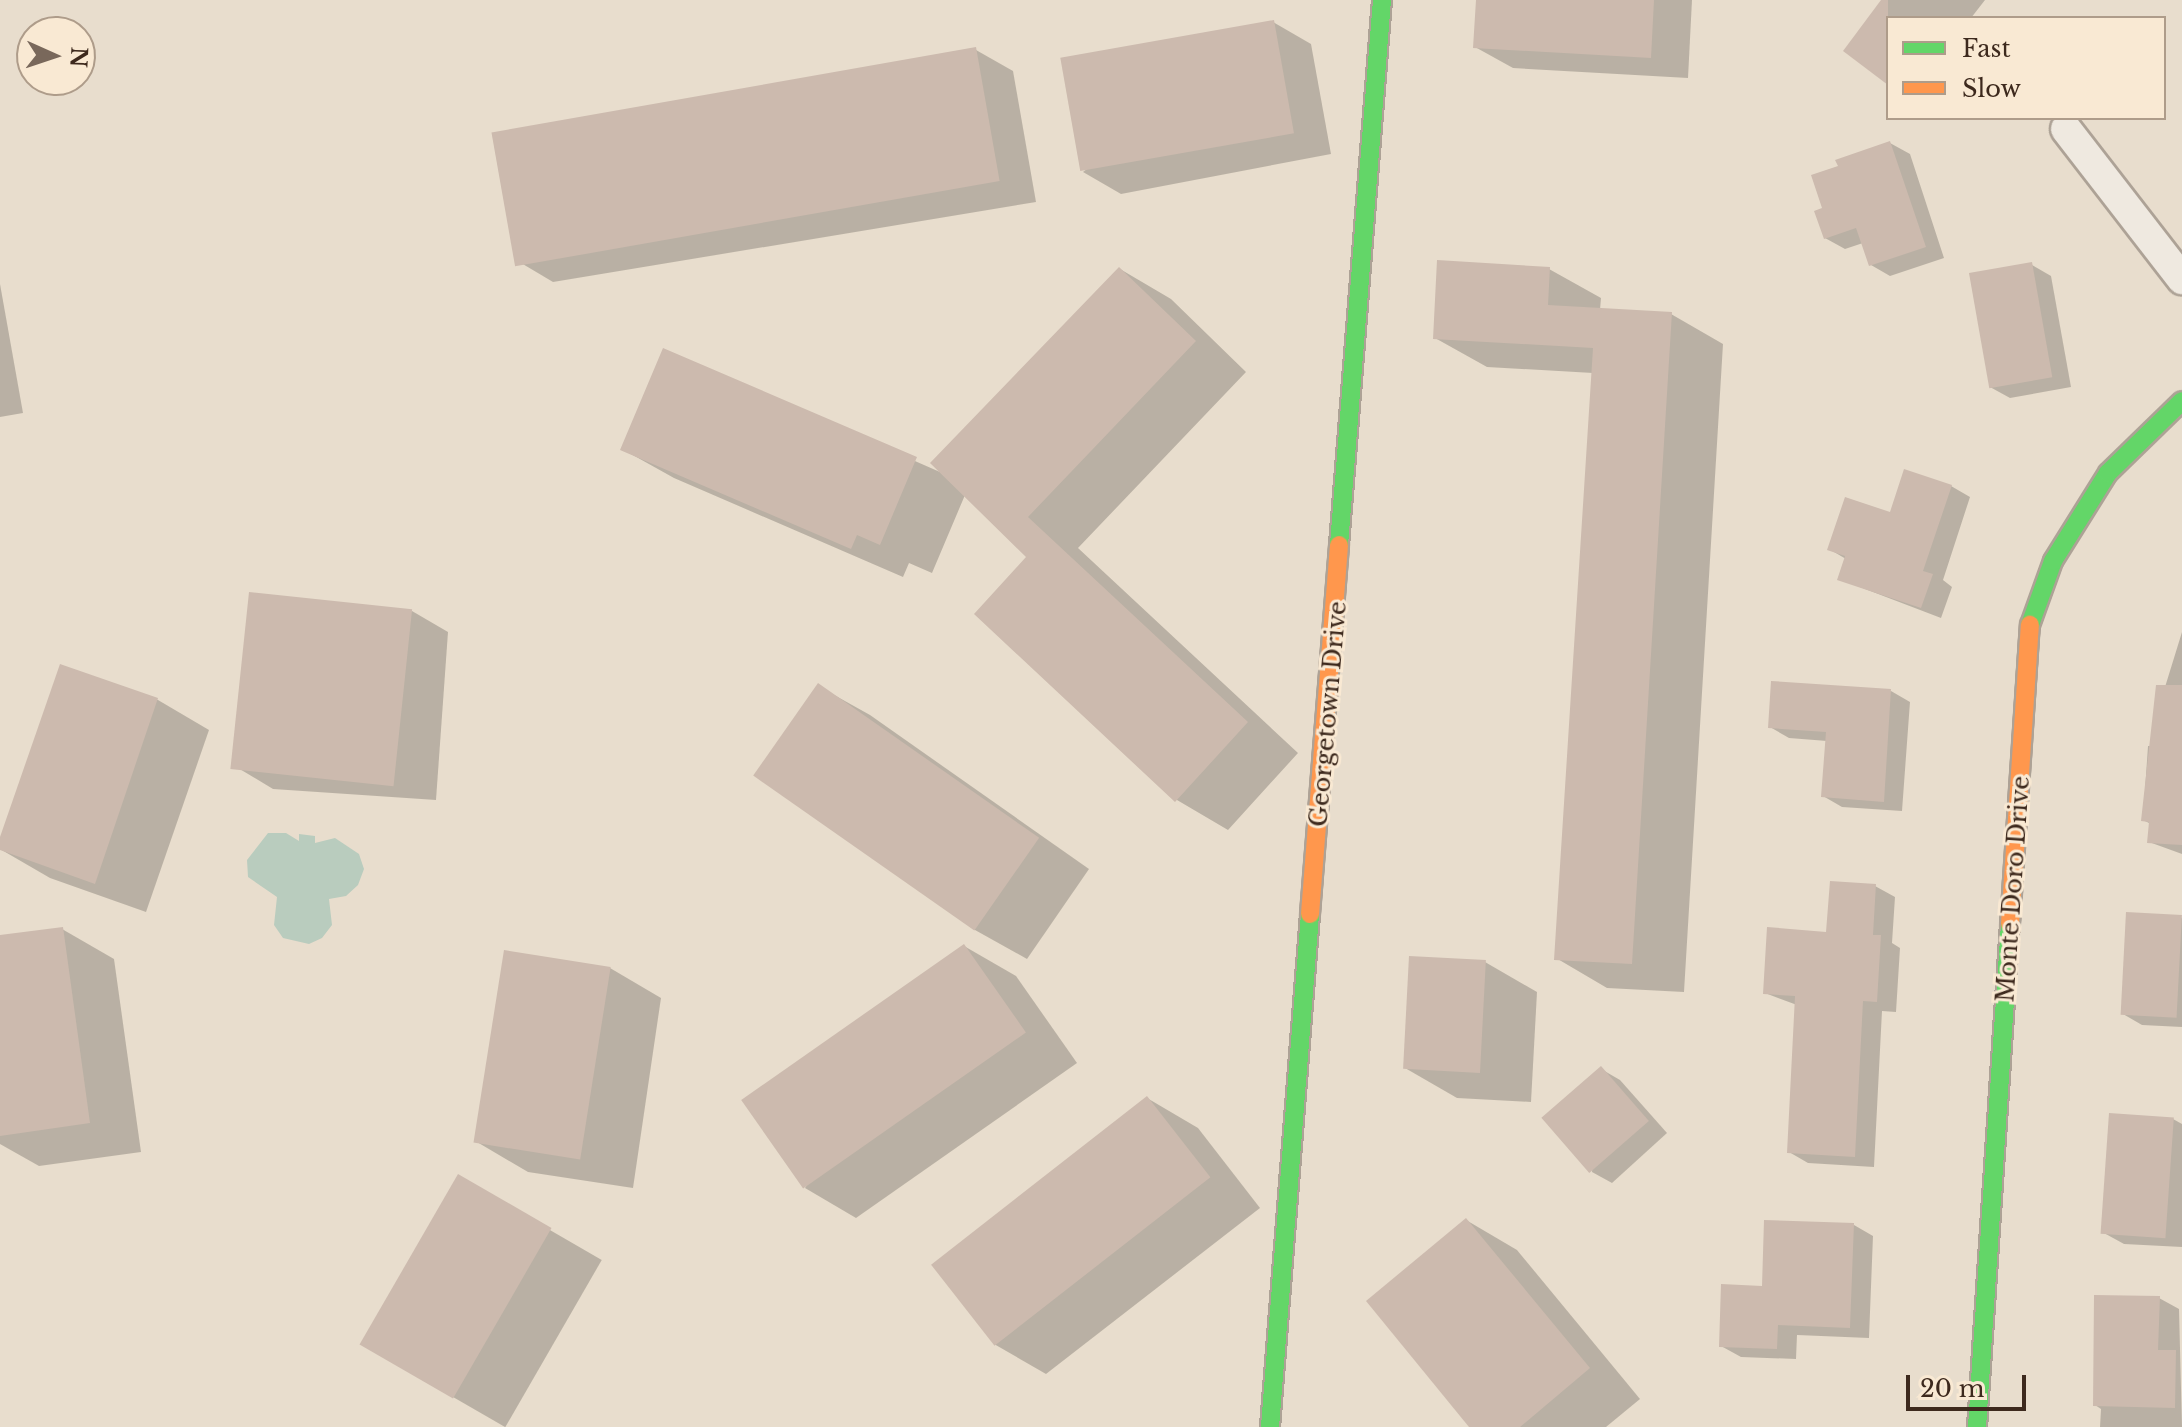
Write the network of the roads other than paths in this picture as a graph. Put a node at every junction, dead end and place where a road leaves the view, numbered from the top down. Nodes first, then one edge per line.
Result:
1 (1382, 0) edge
2 (2066, 129) dead end
3 (2182, 279) edge
4 (2182, 401) edge
5 (1270, 1427) edge
6 (1977, 1427) edge

1 - 5 street, Georgetown Drive
2 - 3 street
4 - 6 street, Monte Doro Drive

